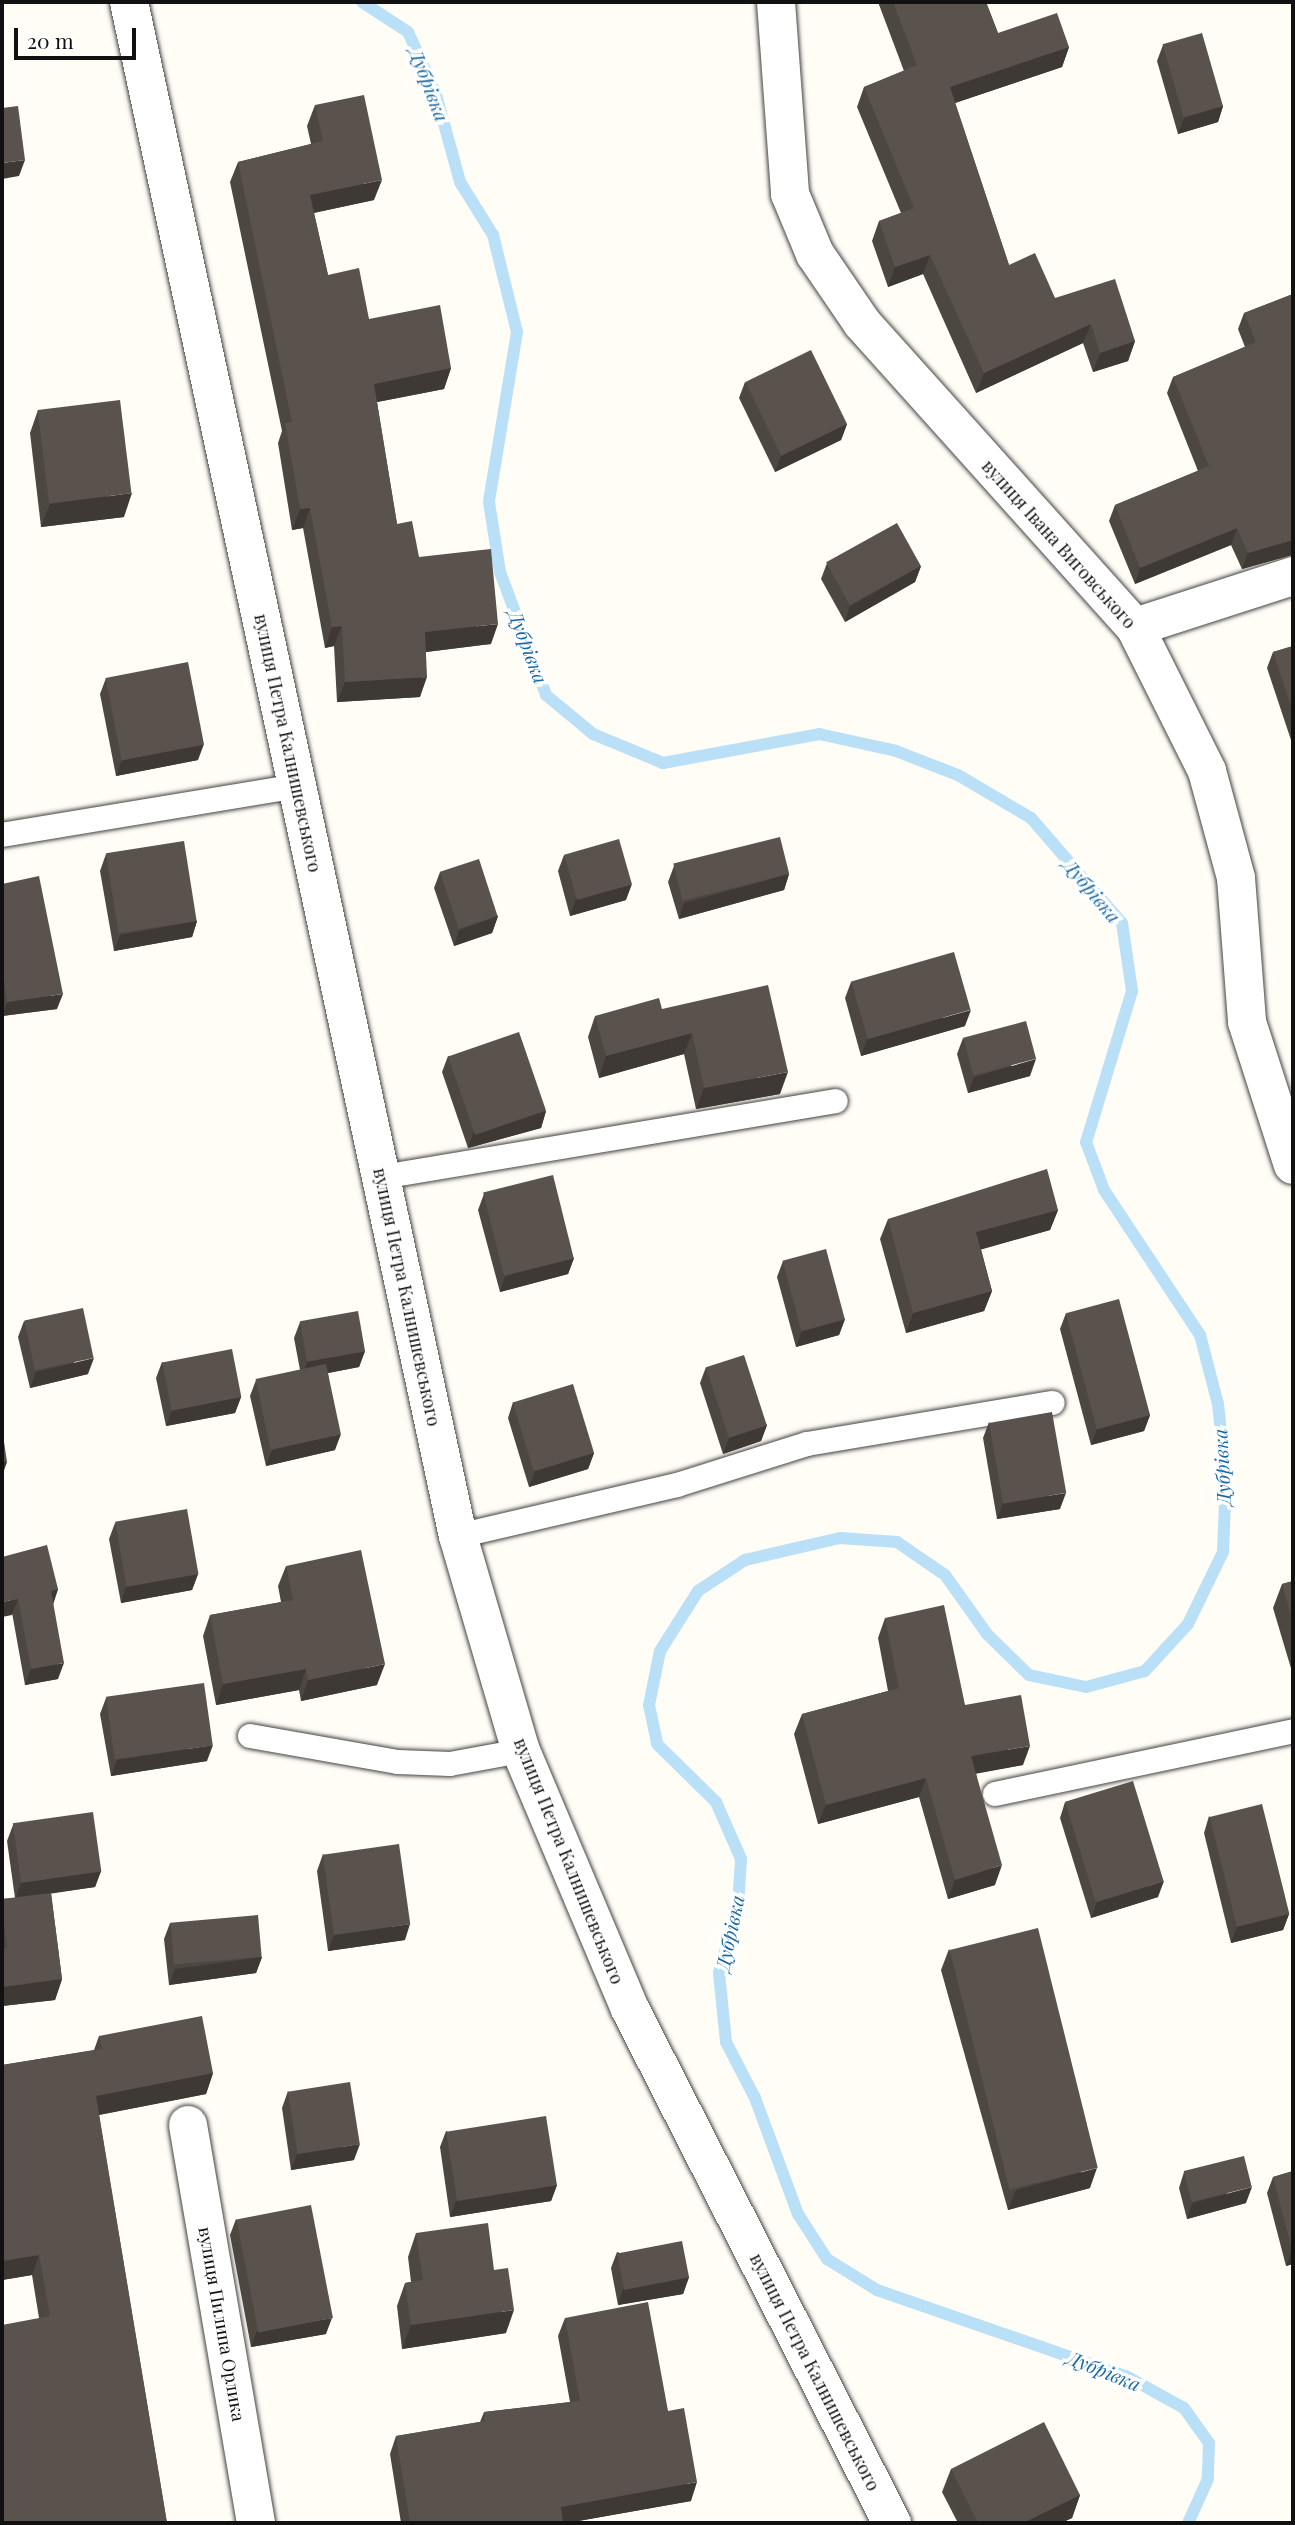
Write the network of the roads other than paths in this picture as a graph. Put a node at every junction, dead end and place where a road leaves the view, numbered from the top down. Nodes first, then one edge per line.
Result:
1 (129, 2) edge
2 (776, 2) edge
3 (1293, 576) edge
4 (1135, 627) junction
5 (297, 786) junction
6 (2, 835) edge
7 (836, 1101) dead end
8 (1293, 1165) edge
9 (382, 1177) junction
10 (1054, 1403) dead end
11 (458, 1536) junction
12 (1293, 1731) edge
13 (250, 1737) dead end
14 (521, 1751) junction
15 (995, 1794) dead end
16 (188, 2125) dead end
17 (256, 2523) edge
18 (892, 2523) edge

1 - 5 street, вулиця Петра Калнишевського
2 - 4 street, вулиця Івана Виговського
3 - 4 street
4 - 8 street, вулиця Івана Виговського
5 - 6 lane
5 - 9 street, вулиця Петра Калнишевського
7 - 9 lane
9 - 11 street, вулиця Петра Калнишевського
10 - 11 lane
11 - 14 street, вулиця Петра Калнишевського
12 - 15 lane
13 - 14 lane
14 - 18 street, вулиця Петра Калнишевського
16 - 17 street, вулиця Пилипа Орлика

